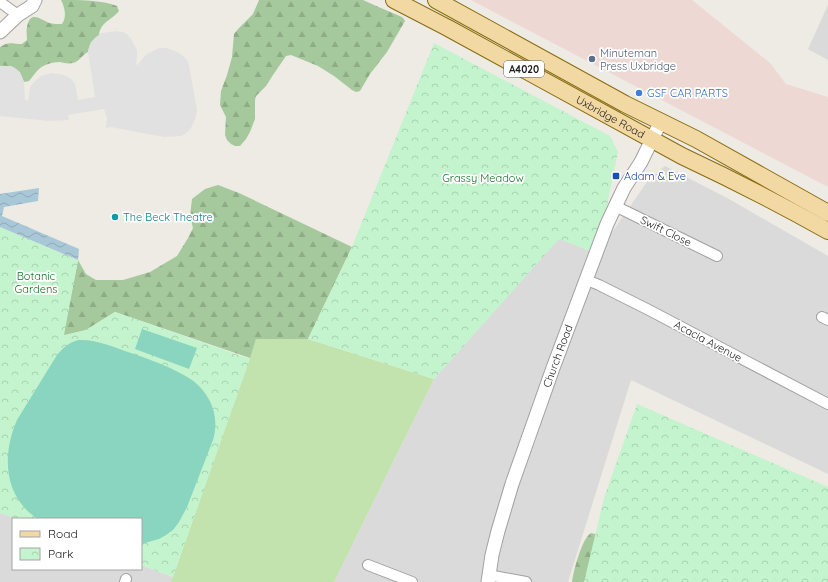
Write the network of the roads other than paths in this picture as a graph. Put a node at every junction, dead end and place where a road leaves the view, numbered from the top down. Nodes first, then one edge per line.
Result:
1 (35, 0) edge
2 (436, 0) edge
3 (399, 1) edge
4 (0, 2) edge
5 (18, 15) junction
6 (0, 32) edge
7 (661, 121) junction
8 (652, 139) junction
9 (615, 206) junction
10 (828, 213) edge
11 (828, 231) edge
12 (717, 256) dead end
13 (587, 280) junction
14 (828, 404) edge
15 (368, 565) dead end
16 (488, 578) edge
17 (412, 582) edge
18 (526, 582) edge

1 - 5 street
2 - 7 main road, Uxbridge Road / A4020
3 - 8 main road, Uxbridge Road / A4020
4 - 5 street
5 - 6 street
7 - 8 street, Church Road
7 - 10 main road, Uxbridge Road / A4020
8 - 9 street, Church Road
8 - 11 main road, Uxbridge Road / A4020
9 - 12 street, Swift Close
9 - 13 street, Church Road
13 - 14 street, Acacia Avenue
13 - 16 street, Church Road
15 - 17 street
16 - 18 street

